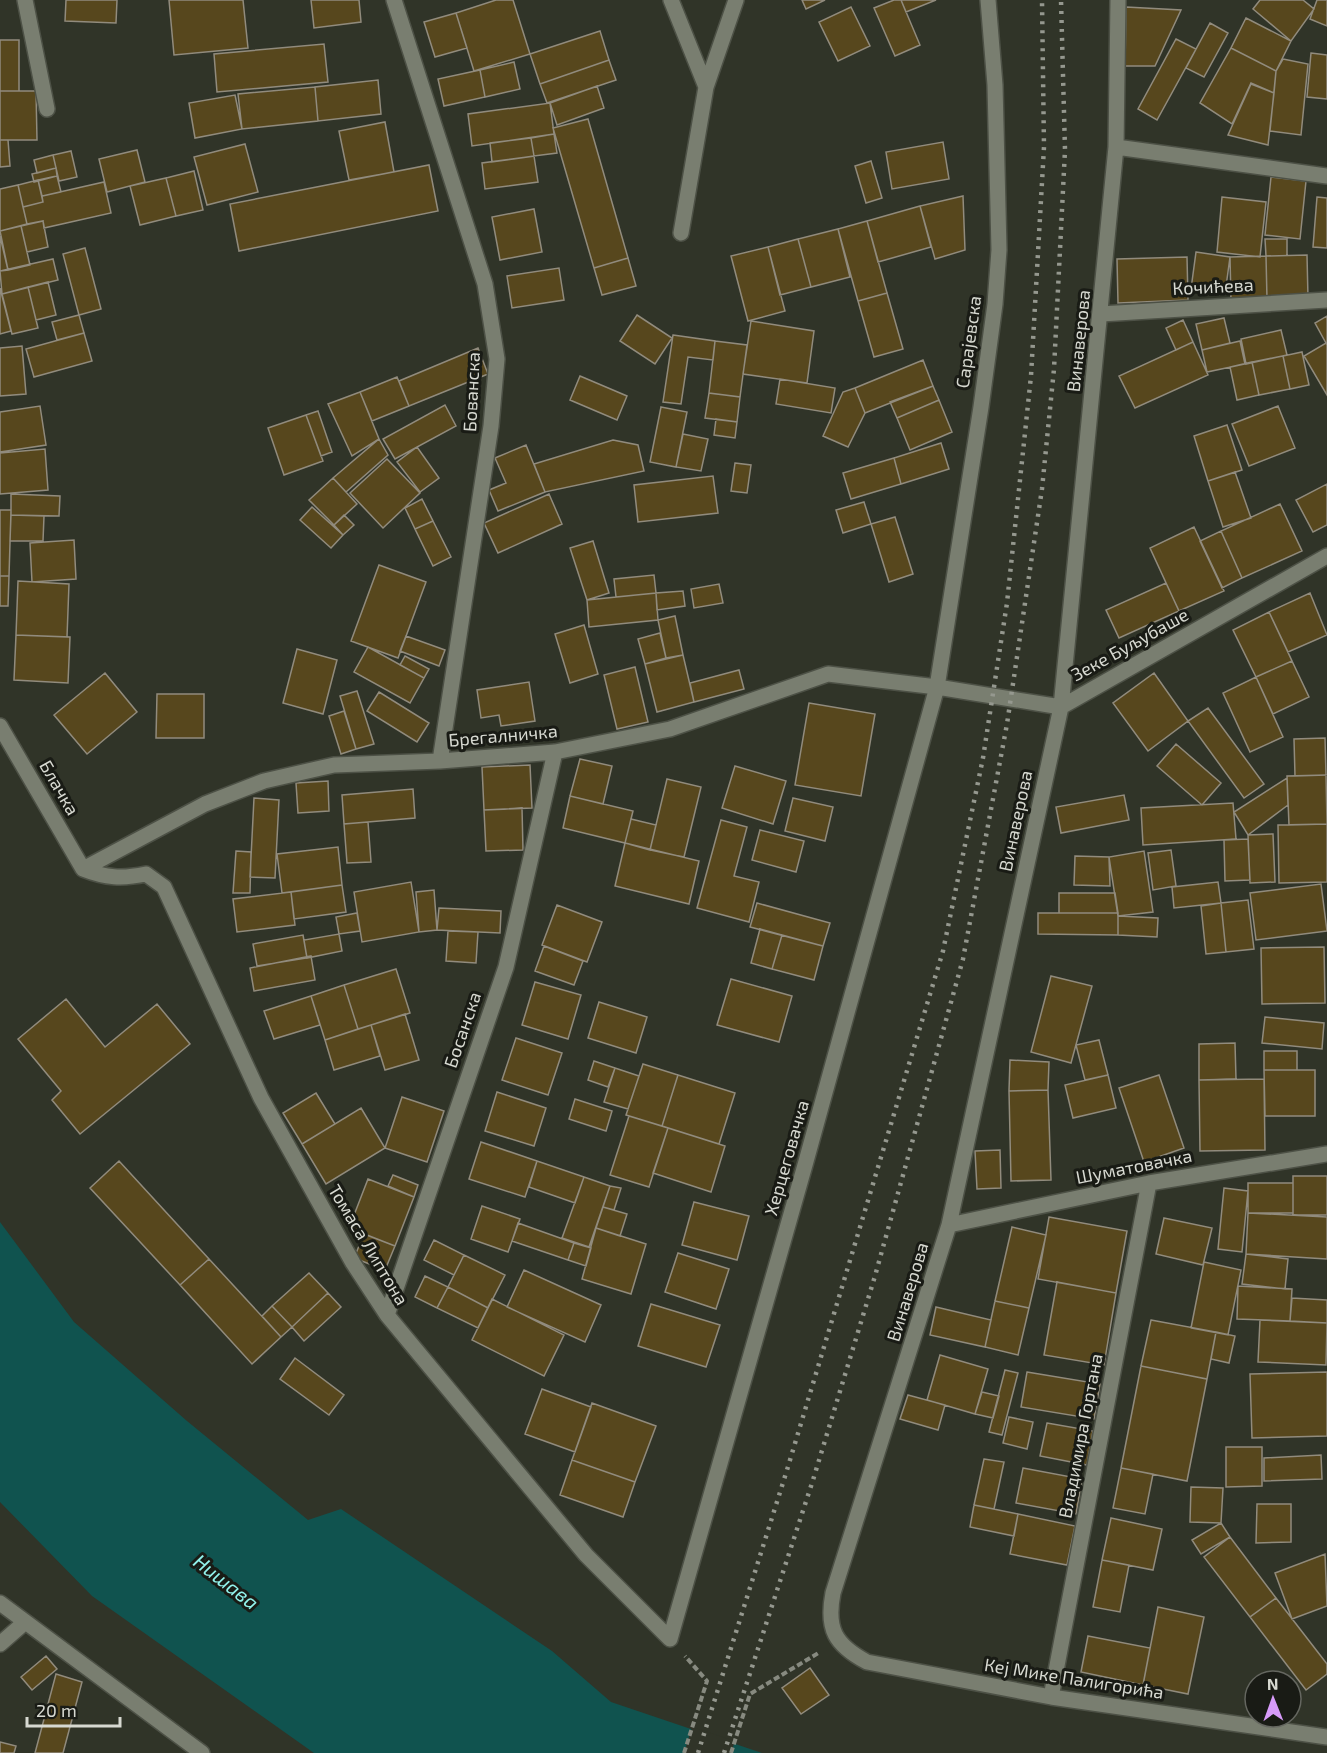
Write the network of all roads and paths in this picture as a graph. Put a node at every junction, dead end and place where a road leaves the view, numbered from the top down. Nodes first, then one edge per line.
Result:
1 (25, 0) edge
2 (394, 0) edge
3 (671, 0) edge
4 (736, 0) edge
5 (988, 0) edge
6 (1118, 0) edge
7 (706, 87) junction
8 (47, 109) dead end
9 (1116, 147) junction
10 (1327, 176) edge
11 (681, 234) dead end
12 (1327, 300) edge
13 (1101, 314) junction
14 (1327, 556) edge
15 (937, 687) junction
16 (1061, 707) junction
17 (0, 726) edge
18 (555, 752) junction
19 (440, 761) junction
20 (83, 869) junction
21 (1327, 1154) edge
22 (1149, 1183) junction
23 (950, 1225) junction
24 (387, 1315) junction
25 (0, 1603) edge
26 (24, 1623) junction
27 (831, 1627) joint
28 (670, 1639) joint
29 (838, 1642) junction
30 (0, 1644) edge
31 (697, 1670) dead end
32 (1052, 1697) junction
33 (1327, 1737) edge
34 (202, 1753) edge
35 (684, 1753) edge
36 (731, 1753) edge

1 - 8 street
2 - 19 street, Бованска
3 - 7 street
4 - 7 street
5 - 15 street, Сарајевска
6 - 9 street, Винаверова
7 - 11 street
9 - 10 street
9 - 13 street, Винаверова
12 - 13 street, Кочићева
13 - 16 street, Винаверова
14 - 16 street, Зеке Буљубаше
15 - 16 street
15 - 18 street, Брегалничка
15 - 28 street, Херцеговачка
16 - 23 street, Винаверова
17 - 20 street, Блачка
18 - 19 street, Брегалничка
18 - 24 street, Босанска
19 - 20 street, Брегалничка
20 - 24 street, Томаса Липтона
21 - 22 street, Шуматовачка
22 - 23 street, Шуматовачка
22 - 32 street, Владимира Гортана
23 - 27 street, Винаверова
24 - 28 street, Томаса Липтона
25 - 26 street
26 - 30 street
26 - 34 street
27 - 29 street, Кеј Мике Палигорића
29 - 32 street, Кеј Мике Палигорића
29 - 36 path
31 - 35 path
32 - 33 street, Кеј Мике Палигорића

